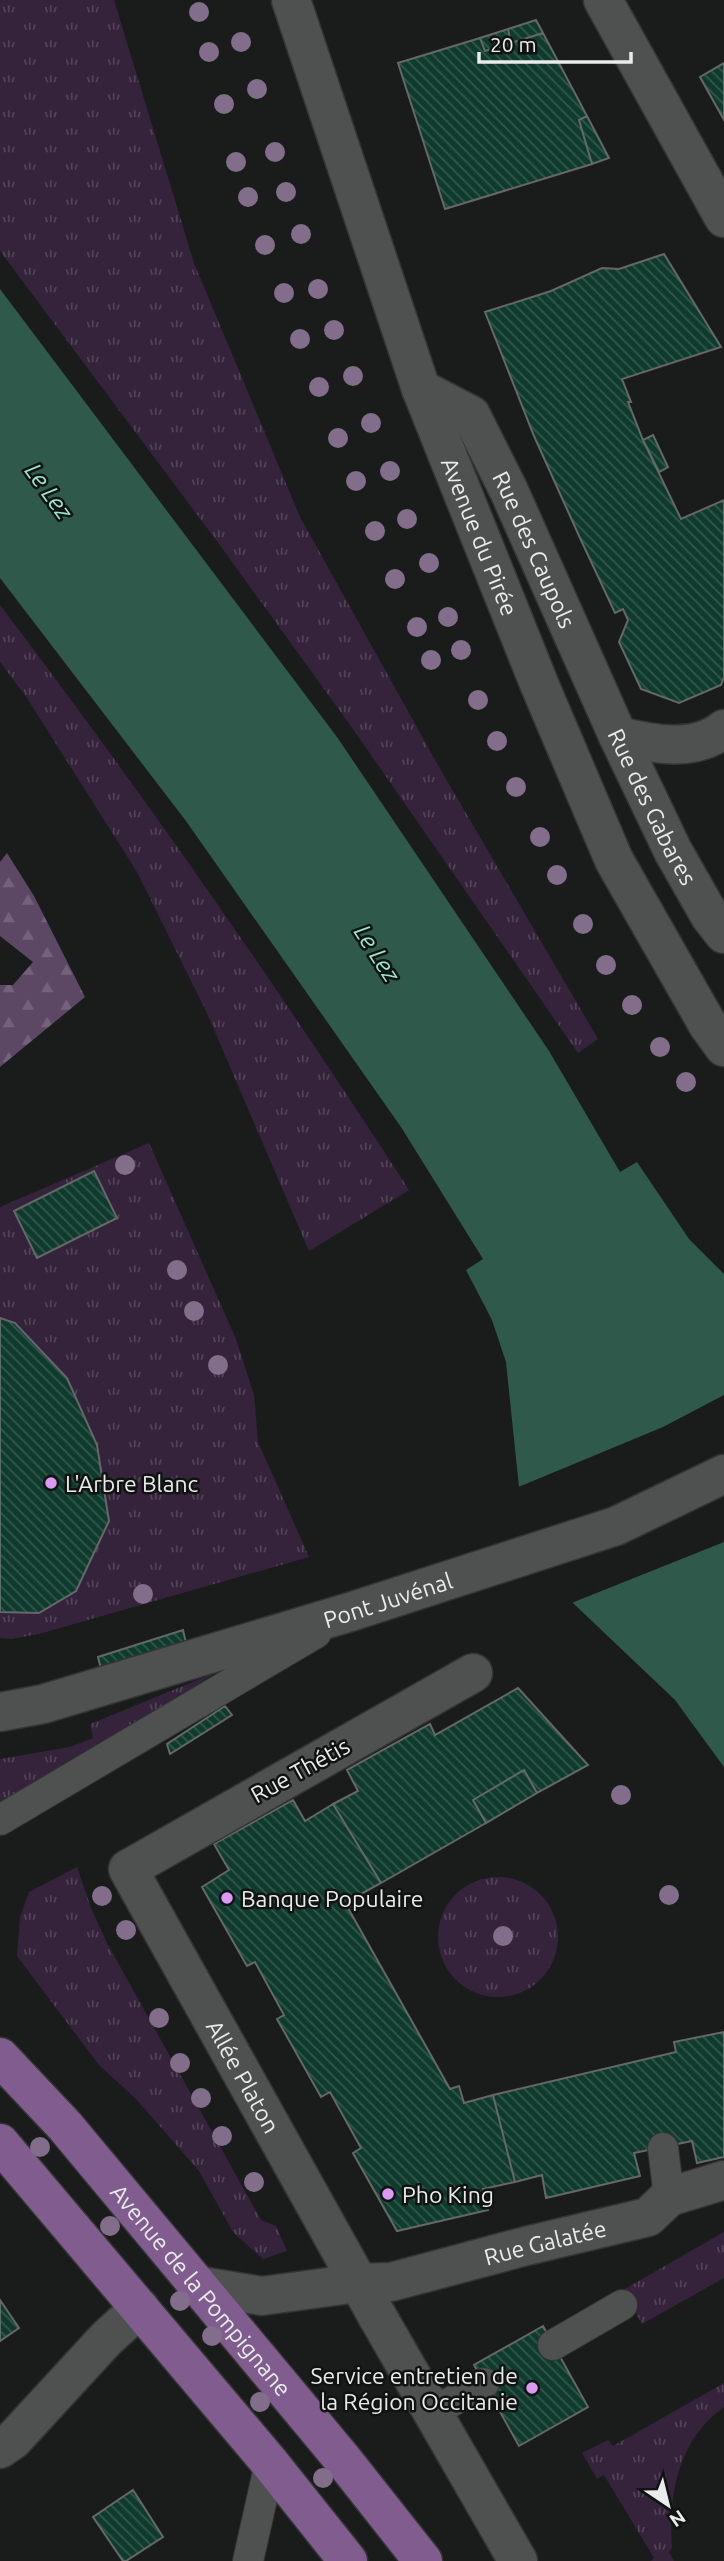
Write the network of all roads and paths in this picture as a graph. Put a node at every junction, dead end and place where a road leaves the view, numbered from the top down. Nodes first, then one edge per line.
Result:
1 (291, 0) edge
2 (603, 0) edge
3 (724, 218) edge
4 (421, 389) junction
5 (724, 729) edge
6 (618, 736) junction
7 (724, 934) edge
8 (724, 1047) edge
9 (724, 1474) edge
10 (350, 1612) junction
11 (473, 1673) dead end
12 (0, 1694) edge
13 (43, 1704) junction
14 (0, 1712) edge
15 (0, 1820) edge
16 (128, 1869) joint
17 (3, 2057) edge
18 (0, 2143) edge
19 (663, 2148) dead end
20 (724, 2180) edge
21 (669, 2197) junction
22 (358, 2283) junction
23 (195, 2284) junction
24 (622, 2305) dead end
25 (140, 2308) junction
26 (553, 2345) dead end
27 (484, 2383) dead end
28 (432, 2413) junction
29 (0, 2449) edge
30 (270, 2463) junction
31 (248, 2561) edge
32 (348, 2561) edge
33 (423, 2561) edge
34 (518, 2561) edge

1 - 4 street, Avenue du Pirée
2 - 3 street
4 - 6 street, Rue des Caupols
4 - 8 street, Avenue du Pirée
5 - 6 street, Rue des Gabares
6 - 7 street, Rue des Gabares
9 - 10 street, Pont Juvénal
10 - 13 street, Pont Juvénal
10 - 15 lane
11 - 16 street, Rue Thétis
12 - 13 street, Pont Juvénal
13 - 14 street, Pont Juvénal
16 - 22 street, Allée Platon
17 - 23 main road, Avenue de la Pompignane
18 - 25 main road
19 - 21 lane
20 - 21 street, Rue Galatée
21 - 22 street, Rue Galatée
22 - 23 street
22 - 28 street, Allée Platon
23 - 33 main road, Avenue de la Pompignane
24 - 26 lane
25 - 29 street
25 - 30 main road
27 - 28 lane
28 - 34 street, Allée Platon
30 - 31 lane
30 - 32 main road

